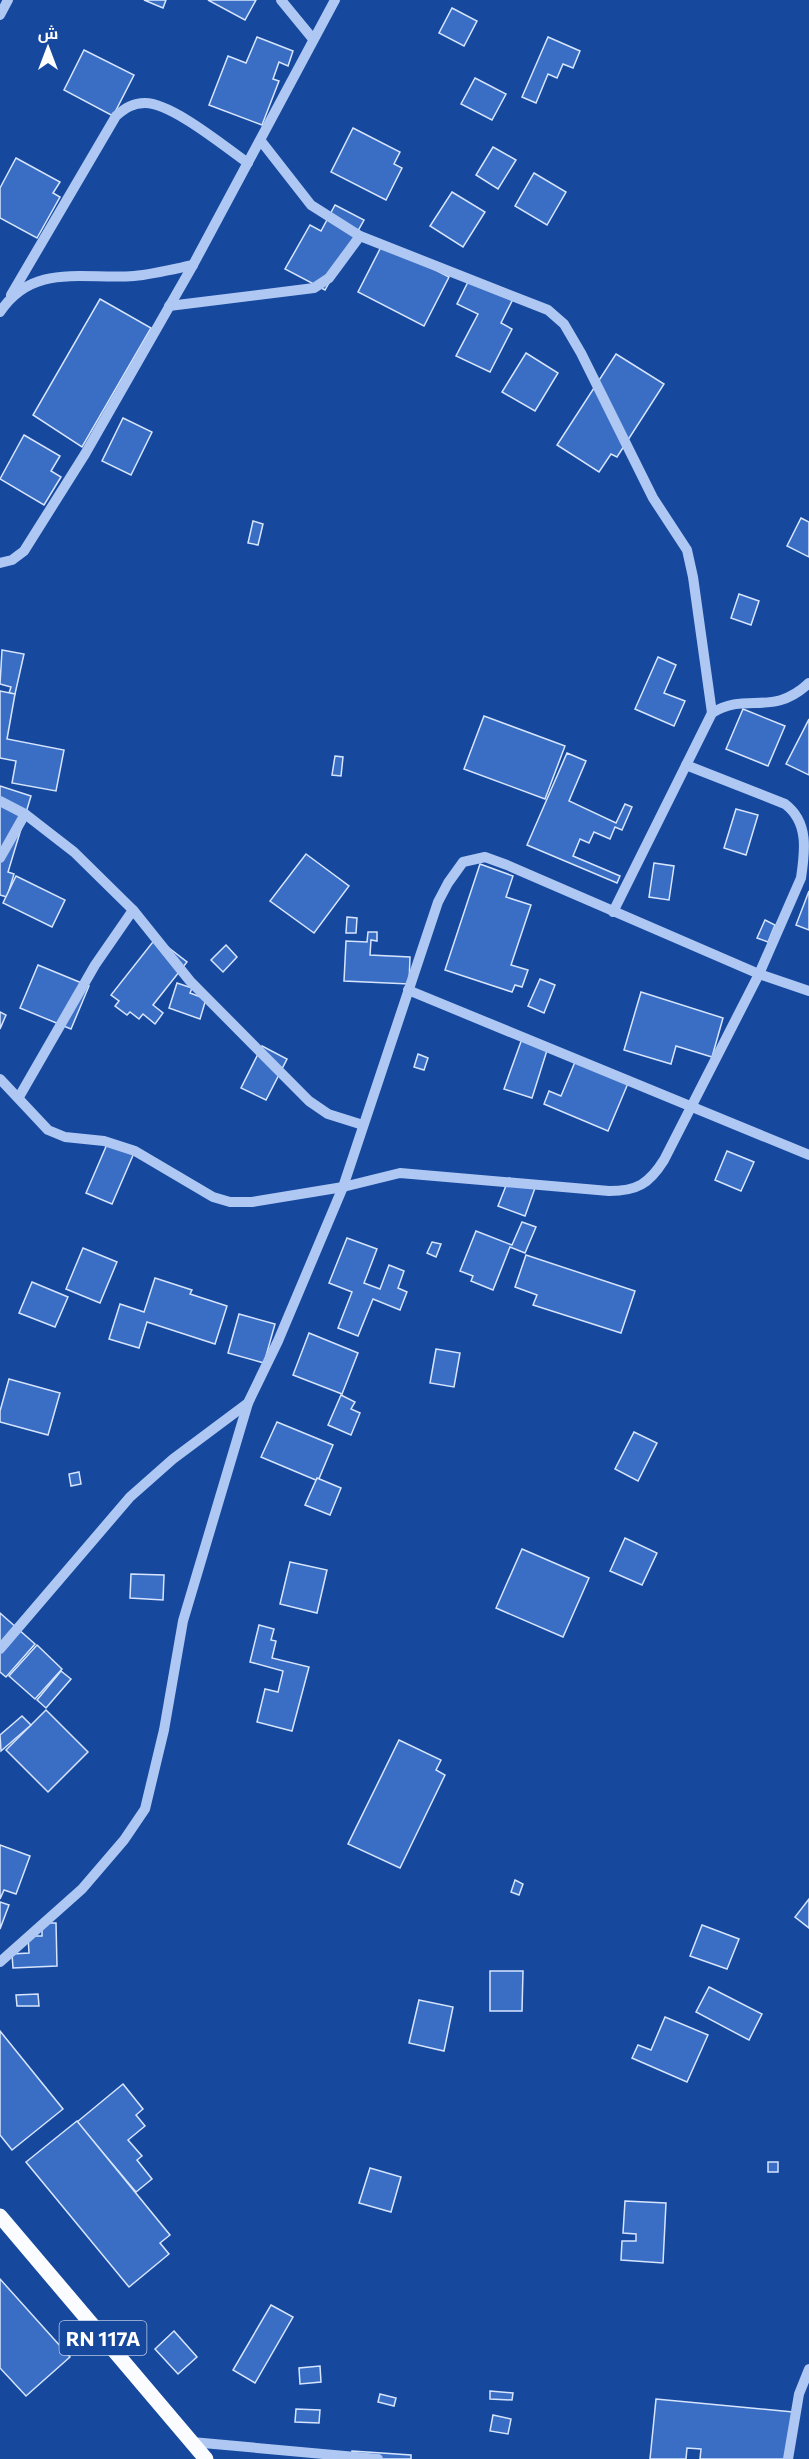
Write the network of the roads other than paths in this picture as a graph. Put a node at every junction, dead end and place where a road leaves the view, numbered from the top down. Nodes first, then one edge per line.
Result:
1 (8, 0) edge
2 (281, 0) edge
3 (335, 0) edge
4 (0, 15) edge
5 (313, 39) junction
6 (261, 141) junction
7 (248, 163) junction
8 (360, 236) junction
9 (193, 265) junction
10 (11, 296) junction
11 (170, 306) junction
12 (0, 312) edge
13 (0, 563) edge
14 (809, 682) edge
15 (712, 713) junction
16 (686, 765) junction
17 (0, 801) edge
18 (25, 814) junction
19 (0, 858) edge
20 (133, 910) junction
21 (614, 912) junction
22 (759, 974) junction
23 (408, 990) junction
24 (809, 991) edge
25 (0, 1080) edge
26 (19, 1097) junction
27 (691, 1106) junction
28 (363, 1125) junction
29 (809, 1155) edge
30 (343, 1186) junction
31 (248, 1403) junction
32 (0, 1649) edge
33 (0, 1962) edge
34 (0, 2216) edge
35 (809, 2368) edge
36 (192, 2442) junction
37 (206, 2459) edge
38 (378, 2459) edge
39 (788, 2459) edge

1 - 4 street
2 - 5 street
3 - 5 street
5 - 6 street
6 - 7 street
6 - 8 street
7 - 9 street
7 - 10 street
8 - 11 street
8 - 15 street
9 - 10 street
9 - 11 street
10 - 12 street
11 - 13 street
14 - 15 street
15 - 16 street
16 - 21 street
16 - 22 street
17 - 18 street
18 - 19 street
18 - 20 street
20 - 26 street
20 - 28 street
21 - 22 street
21 - 23 street
22 - 24 street
22 - 27 street
23 - 27 street
23 - 28 street
25 - 26 street
26 - 30 street
27 - 29 street
27 - 30 street
28 - 30 street
30 - 31 street
31 - 32 street
31 - 33 street
34 - 36 main road, RN 117A
35 - 39 street
36 - 37 main road, RN 117A
36 - 38 street

